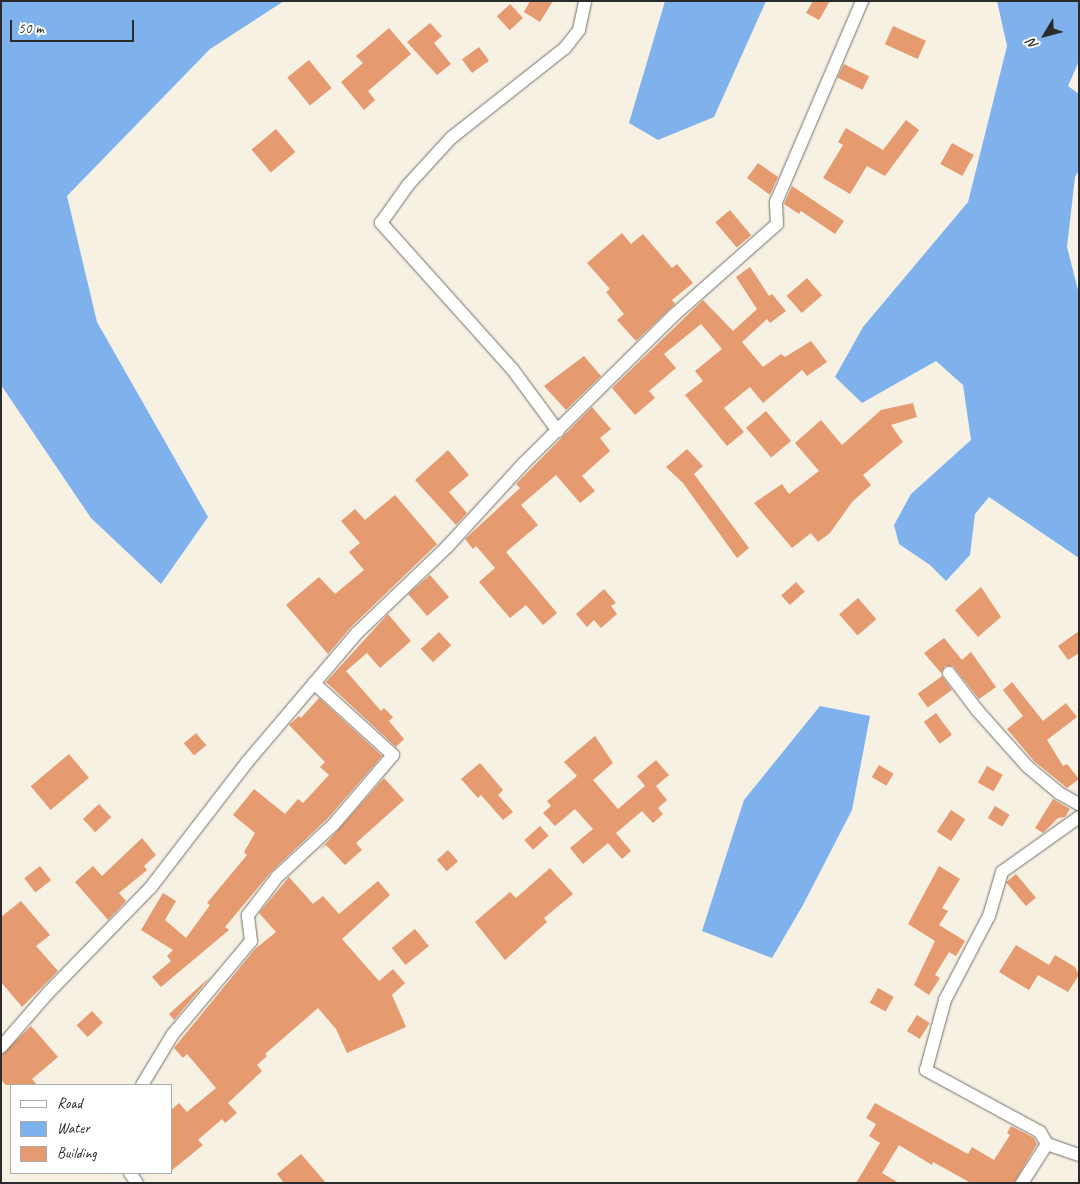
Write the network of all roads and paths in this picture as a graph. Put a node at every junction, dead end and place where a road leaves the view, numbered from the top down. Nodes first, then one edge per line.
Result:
1 (585, 1) edge
2 (862, 1) edge
3 (558, 431) junction
4 (949, 673) dead end
5 (314, 683) junction
6 (1079, 804) edge
7 (1079, 817) edge
8 (1, 1046) edge
9 (143, 1084) edge
10 (1047, 1144) junction
11 (1079, 1155) edge
12 (1022, 1183) edge

1 - 3 street
2 - 3 street
3 - 5 street
4 - 6 street
5 - 8 street
5 - 9 street
7 - 10 street
10 - 11 street
10 - 12 street

